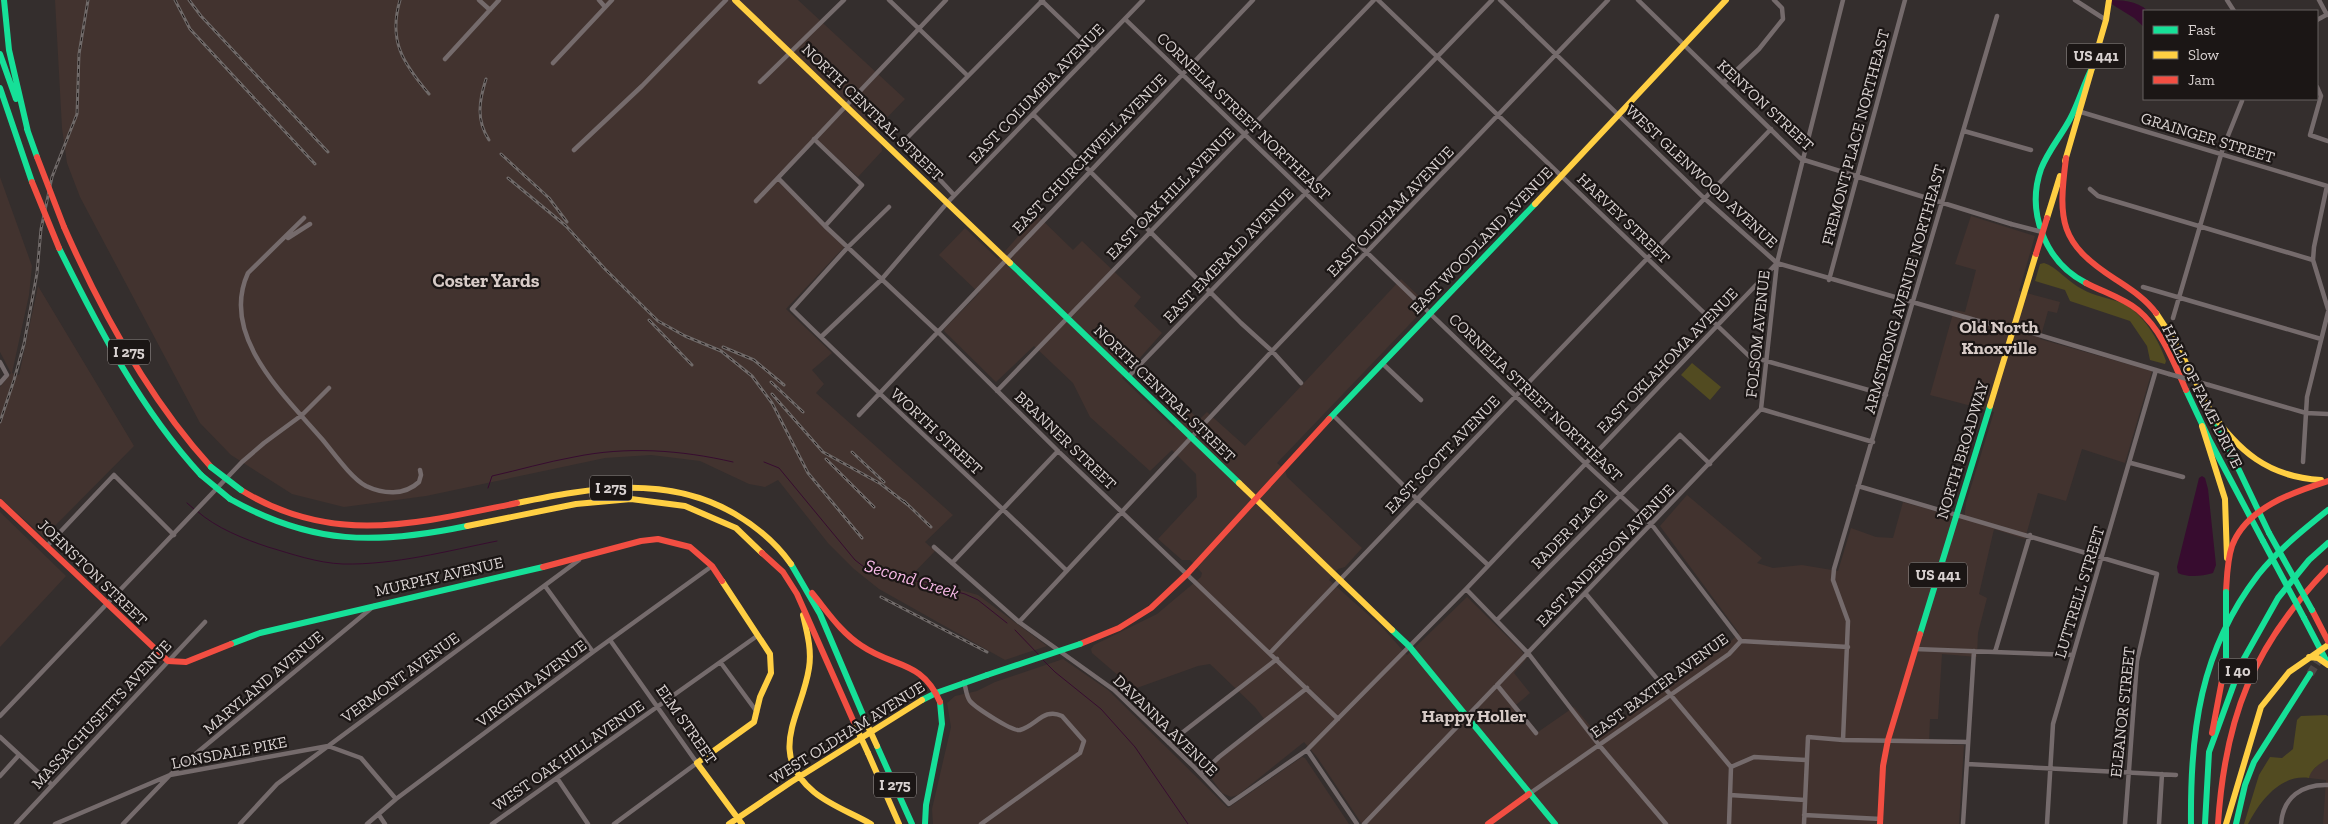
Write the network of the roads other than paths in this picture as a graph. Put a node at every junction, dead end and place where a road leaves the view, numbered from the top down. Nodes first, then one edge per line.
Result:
1 (4, 0) edge
2 (479, 0) edge
3 (499, 0) edge
4 (599, 0) edge
5 (612, 0) edge
6 (726, 0) edge
7 (735, 0) edge
8 (844, 0) edge
9 (889, 0) edge
10 (946, 0) edge
11 (1042, 0) edge
12 (1143, 0) edge
13 (1253, 0) edge
14 (1374, 0) edge
15 (1378, 0) edge
16 (1492, 0) edge
17 (1500, 0) edge
18 (1608, 0) edge
19 (1638, 0) edge
20 (1726, 0) edge
21 (1774, 0) edge
22 (1843, 0) edge
23 (1905, 0) edge
24 (2075, 0) edge
25 (2109, 0) edge
26 (2319, 0) edge
27 (605, 6) junction
28 (490, 10) junction
29 (2327, 14) edge
30 (1997, 16) dead end
31 (1125, 19) junction
32 (2106, 20) junction
33 (918, 28) junction
34 (1685, 46) junction
35 (1094, 51) junction
36 (790, 52) junction
37 (0, 54) edge
38 (1556, 55) junction
39 (1437, 57) junction
40 (445, 59) dead end
41 (553, 63) dead end
42 (2093, 66) junction
43 (1182, 74) junction
44 (968, 76) junction
45 (760, 82) dead end
46 (1723, 83) junction
47 (0, 88) edge
48 (2318, 89) edge
49 (0, 97) edge
50 (2242, 101) dead end
51 (845, 106) junction
52 (2081, 112) junction
53 (1033, 114) junction
54 (1618, 115) junction
55 (1498, 116) junction
56 (10, 117) junction
57 (1771, 129) junction
58 (1964, 131) junction
59 (28, 132) junction
60 (1244, 134) junction
61 (814, 140) junction
62 (2328, 140) edge
63 (2054, 146) junction
64 (574, 150) dead end
65 (2031, 150) dead end
66 (2222, 154) junction
67 (2066, 158) junction
68 (1801, 159) junction
69 (1089, 171) junction
70 (1562, 176) junction
71 (1858, 177) junction
72 (778, 178) junction
73 (2327, 186) edge
74 (2090, 189) dead end
75 (1306, 193) junction
76 (954, 195) junction
77 (1704, 198) junction
78 (756, 201) dead end
79 (947, 203) junction
80 (1942, 204) junction
81 (889, 207) dead end
82 (304, 218) dead end
83 (310, 224) dead end
84 (825, 226) junction
85 (2200, 226) junction
86 (1150, 232) junction
87 (2042, 232) junction
88 (280, 243) junction
89 (848, 247) junction
90 (1368, 253) junction
91 (1647, 258) junction
92 (1005, 259) junction
93 (2313, 260) junction
94 (1777, 263) junction
95 (881, 280) junction
96 (1829, 280) junction
97 (2143, 287) dead end
98 (1210, 292) junction
99 (2179, 297) junction
100 (1914, 303) junction
101 (2328, 311) edge
102 (1430, 312) junction
103 (1067, 318) junction
104 (2173, 318) dead end
105 (1717, 326) junction
106 (2012, 329) junction
107 (937, 331) junction
108 (2326, 333) edge
109 (821, 337) junction
110 (2321, 338) junction
111 (1272, 352) junction
112 (1766, 361) junction
113 (0, 362) edge
114 (1382, 363) junction
115 (2156, 370) junction
116 (1128, 377) junction
117 (1301, 382) dead end
118 (0, 383) edge
119 (329, 388) dead end
120 (998, 391) junction
121 (879, 394) junction
122 (1516, 394) junction
123 (1886, 395) junction
124 (1421, 400) dead end
125 (1761, 409) junction
126 (2209, 409) junction
127 (2306, 413) junction
128 (2328, 414) edge
129 (302, 415) junction
130 (859, 415) dead end
131 (1333, 415) junction
132 (2202, 426) junction
133 (1191, 439) junction
134 (1873, 442) junction
135 (1058, 451) junction
136 (2303, 462) dead end
137 (1585, 463) junction
138 (2131, 463) junction
139 (1710, 464) junction
140 (2182, 477) dead end
141 (2328, 481) edge
142 (416, 485) dead end
143 (1858, 486) junction
144 (1620, 494) junction
145 (1416, 498) junction
146 (1256, 499) junction
147 (0, 502) edge
148 (1003, 508) junction
149 (2328, 510) edge
150 (1122, 512) junction
151 (2259, 512) junction
152 (1957, 514) junction
153 (2251, 519) junction
154 (1652, 525) junction
155 (174, 535) junction
156 (2030, 535) junction
157 (2328, 543) edge
158 (46, 546) junction
159 (934, 547) dead end
160 (2102, 556) junction
161 (582, 558) junction
162 (952, 563) junction
163 (1487, 564) junction
164 (712, 566) junction
165 (2328, 568) edge
166 (1066, 570) junction
167 (2227, 572) junction
168 (1187, 574) junction
169 (800, 578) junction
170 (1339, 580) junction
171 (545, 586) junction
172 (1466, 589) junction
173 (1586, 594) junction
174 (799, 596) junction
175 (108, 604) junction
176 (377, 604) junction
177 (1498, 620) junction
178 (205, 622) dead end
179 (1019, 622) junction
180 (757, 636) junction
181 (610, 640) junction
182 (1742, 641) junction
183 (2328, 641) edge
184 (2328, 645) edge
185 (1409, 646) junction
186 (1848, 647) junction
187 (1915, 649) junction
188 (2320, 650) junction
189 (1974, 651) junction
190 (593, 652) junction
191 (1995, 652) junction
192 (1270, 653) junction
193 (1528, 653) junction
194 (2073, 655) junction
195 (2309, 657) junction
196 (1276, 659) junction
197 (168, 661) junction
198 (721, 663) junction
199 (2328, 665) edge
200 (2310, 674) tunnel mouth
201 (964, 682) junction
202 (1497, 684) junction
203 (1307, 688) junction
204 (936, 693) junction
205 (1668, 694) junction
206 (658, 707) junction
207 (757, 713) junction
208 (0, 716) edge
209 (1466, 717) junction
210 (1338, 719) junction
211 (1536, 733) dead end
212 (0, 737) edge
213 (1843, 740) junction
214 (1888, 740) junction
215 (1968, 742) junction
216 (1169, 743) junction
217 (1599, 745) junction
218 (328, 746) junction
219 (1307, 750) junction
220 (2210, 751) junction
221 (19, 755) junction
222 (1806, 760) junction
223 (697, 763) junction
224 (1967, 764) junction
225 (1730, 767) junction
226 (2051, 768) junction
227 (2128, 773) junction
228 (1200, 774) junction
229 (2162, 774) junction
230 (170, 775) junction
231 (2176, 775) dead end
232 (0, 776) edge
233 (799, 777) junction
234 (557, 778) junction
235 (2326, 785) edge
236 (52, 786) junction
237 (1529, 794) junction
238 (1730, 795) junction
239 (396, 800) junction
240 (1805, 800) junction
241 (1228, 804) joint
242 (379, 815) junction
243 (1804, 815) junction
244 (737, 818) junction
245 (1881, 822) edge
246 (16, 824) edge
247 (55, 824) edge
248 (123, 824) edge
249 (240, 824) edge
250 (367, 824) edge
251 (386, 824) edge
252 (492, 824) edge
253 (588, 824) edge
254 (614, 824) edge
255 (728, 824) edge
256 (742, 824) edge
257 (871, 824) edge
258 (899, 824) edge
259 (912, 824) edge
260 (925, 824) edge
261 (981, 824) edge
262 (1357, 824) edge
263 (1364, 824) edge
264 (1488, 824) edge
265 (1555, 824) edge
266 (1666, 824) edge
267 (1729, 824) edge
268 (1804, 824) edge
269 (1963, 824) edge
270 (2047, 824) edge
271 (2125, 824) edge
272 (2159, 824) edge
273 (2191, 824) edge
274 (2205, 824) edge
275 (2218, 824) edge
276 (2226, 824) edge
277 (2236, 824) edge
278 (2281, 824) edge

1 - 59 main road
2 - 28 street
3 - 28 street
4 - 27 street
5 - 27 street
6 - 64 street
7 - 36 main road, NORTH CENTRAL STREET
8 - 36 street
9 - 33 street
10 - 33 street
11 - 35 street
11 - 44 street
12 - 31 street, EAST COLUMBIA AVENUE
13 - 43 street, EAST CHURCHWELL AVENUE
14 - 60 street, EAST OAK HILL AVENUE
15 - 39 street, HARVEY STREET
16 - 39 street, EAST EMERALD AVENUE
17 - 38 street, WEST GLENWOOD AVENUE
18 - 38 street, EAST OLDHAM AVENUE
19 - 34 street, KENYON STREET
20 - 34 main road, EAST WOODLAND AVENUE
21 - 46 street
22 - 68 street, FOLSOM AVENUE
23 - 71 street, FREMONT PLACE NORTHEAST
24 - 32 street
25 - 32 main road, NORTH BROADWAY / US 441
26 - 29 street
27 - 41 street
28 - 40 street
30 - 58 street, ARMSTRONG AVENUE NORTHEAST
31 - 35 street, EAST COLUMBIA AVENUE
31 - 43 street, CORNELIA STREET NORTHEAST
32 - 42 main road, NORTH BROADWAY / US 441
33 - 44 street
33 - 51 street
34 - 46 street, KENYON STREET
34 - 54 main road, EAST WOODLAND AVENUE
35 - 53 street, EAST COLUMBIA AVENUE
36 - 45 street
36 - 51 main road, NORTH CENTRAL STREET
37 - 59 main road, I 275
38 - 54 street, WEST GLENWOOD AVENUE
38 - 55 street, EAST OLDHAM AVENUE
39 - 55 street, HARVEY STREET
39 - 75 street, EAST EMERALD AVENUE
42 - 52 main road, NORTH BROADWAY / US 441
42 - 63 main road, HALL OF FAME DRIVE
43 - 60 street, CORNELIA STREET NORTHEAST
43 - 69 street, EAST CHURCHWELL AVENUE
44 - 76 street
46 - 57 street, KENYON STREET
47 - 56 main road, I 275
48 - 62 street
49 - 56 main road
50 - 66 street
51 - 61 street
51 - 79 main road, NORTH CENTRAL STREET
52 - 63 main road
52 - 66 street, GRAINGER STREET
52 - 67 main road, NORTH BROADWAY / US 441
53 - 69 street
53 - 76 street, EAST COLUMBIA AVENUE
54 - 70 main road, EAST WOODLAND AVENUE
54 - 77 street, WEST GLENWOOD AVENUE
55 - 70 street, HARVEY STREET
55 - 90 street, EAST OLDHAM AVENUE
56 - 174 main road, I 275, bridge
57 - 68 street, KENYON STREET
57 - 77 street, EAST SCOTT AVENUE
58 - 65 street
58 - 80 street, ARMSTRONG AVENUE NORTHEAST
59 - 169 main road, I 275, bridge
60 - 75 street, CORNELIA STREET NORTHEAST
60 - 86 street, EAST OAK HILL AVENUE
61 - 72 street
61 - 84 street
63 - 132 main road, HALL OF FAME DRIVE
66 - 73 street, GRAINGER STREET
66 - 85 street
67 - 87 main road, NORTH BROADWAY / US 441, bridge
67 - 126 main road, HALL OF FAME DRIVE
68 - 71 street, KENYON STREET
68 - 94 street, FOLSOM AVENUE
69 - 86 street
69 - 92 street, EAST CHURCHWELL AVENUE
70 - 91 street, HARVEY STREET
70 - 102 main road, EAST WOODLAND AVENUE
71 - 80 street, KENYON STREET
71 - 96 street, FREMONT PLACE NORTHEAST
72 - 78 street
72 - 84 street, BRANNER STREET
73 - 93 street
74 - 85 street
75 - 90 street, CORNELIA STREET NORTHEAST
75 - 98 street, EAST EMERALD AVENUE
76 - 79 street, EAST COLUMBIA AVENUE
77 - 91 street, EAST SCOTT AVENUE
77 - 94 street, WEST GLENWOOD AVENUE
79 - 92 main road, NORTH CENTRAL STREET
79 - 95 street, EAST COLUMBIA AVENUE
80 - 87 street, KENYON STREET, bridge
80 - 100 street, ARMSTRONG AVENUE NORTHEAST
81 - 89 street
82 - 88 street
83 - 88 street
84 - 89 street, BRANNER STREET
85 - 93 street
85 - 99 street
86 - 98 street
86 - 103 street, EAST OAK HILL AVENUE
87 - 106 main road, NORTH BROADWAY / US 441, bridge
88 - 129 street
89 - 95 street, BRANNER STREET
89 - 109 street, WORTH STREET
90 - 102 street, CORNELIA STREET NORTHEAST
90 - 111 street, EAST OLDHAM AVENUE
91 - 105 street, HARVEY STREET
91 - 122 street, EAST SCOTT AVENUE
92 - 103 main road, NORTH CENTRAL STREET
92 - 107 street, EAST CHURCHWELL AVENUE
93 - 101 street
94 - 96 street, WEST GLENWOOD AVENUE
94 - 105 street, EAST OKLAHOMA AVENUE
94 - 112 street, FOLSOM AVENUE
95 - 107 street, BRANNER STREET
95 - 109 street, EAST COLUMBIA AVENUE
96 - 100 street, WEST GLENWOOD AVENUE
97 - 99 street
98 - 111 street
98 - 116 street, EAST EMERALD AVENUE
99 - 104 street
99 - 110 street
100 - 106 street, WEST GLENWOOD AVENUE
100 - 123 street, ARMSTRONG AVENUE NORTHEAST
101 - 108 street
102 - 114 main road, EAST WOODLAND AVENUE
102 - 122 street, CORNELIA STREET NORTHEAST
103 - 116 main road, NORTH CENTRAL STREET
103 - 120 street
105 - 112 street, HARVEY STREET
105 - 137 street, EAST OKLAHOMA AVENUE
106 - 115 street, WEST GLENWOOD AVENUE
106 - 152 main road, NORTH BROADWAY / US 441
107 - 120 street, BRANNER STREET
107 - 121 street, EAST CHURCHWELL AVENUE
108 - 110 street
109 - 121 street, WORTH STREET
110 - 127 street
111 - 117 street
111 - 133 street, EAST OLDHAM AVENUE
112 - 123 street, HARVEY STREET
112 - 125 street, FOLSOM AVENUE
113 - 118 street
114 - 124 street
114 - 131 main road, EAST WOODLAND AVENUE
115 - 127 street, WEST GLENWOOD AVENUE, bridge
115 - 138 street, LUTTRELL STREET
116 - 133 main road, NORTH CENTRAL STREET
119 - 129 street
120 - 135 street, BRANNER STREET
121 - 130 street, EAST CHURCHWELL AVENUE
121 - 148 street, WORTH STREET
122 - 137 street, CORNELIA STREET NORTHEAST
122 - 145 street, EAST SCOTT AVENUE
123 - 134 street, ARMSTRONG AVENUE NORTHEAST
125 - 134 street
125 - 139 street, EAST ANDERSON AVENUE
126 - 141 main road
126 - 151 main road, HALL OF FAME DRIVE
127 - 128 street, WEST GLENWOOD AVENUE
127 - 136 street
129 - 142 street
129 - 155 street
131 - 145 street
131 - 146 main road, EAST WOODLAND AVENUE
132 - 153 main road, HALL OF FAME DRIVE
132 - 167 main road
133 - 146 main road, NORTH CENTRAL STREET
133 - 150 street
134 - 143 street, ARMSTRONG AVENUE NORTHEAST
135 - 148 street
135 - 150 street, BRANNER STREET
137 - 144 street, CORNELIA STREET NORTHEAST
137 - 163 street, EAST OKLAHOMA AVENUE
138 - 140 street
138 - 160 street, LUTTRELL STREET
139 - 144 street, RADER PLACE
139 - 154 street, EAST ANDERSON AVENUE
141 - 151 main road
143 - 152 street
143 - 186 street, ARMSTRONG AVENUE NORTHEAST
144 - 154 street, CORNELIA STREET NORTHEAST
144 - 177 street, RADER PLACE
145 - 163 street
145 - 170 street, EAST SCOTT AVENUE
146 - 168 main road, EAST WOODLAND AVENUE
146 - 170 main road, NORTH CENTRAL STREET
147 - 158 main road, JOHNSTON STREET
148 - 162 street
148 - 166 street, WORTH STREET
149 - 273 main road
150 - 166 street
150 - 168 street, BRANNER STREET
151 - 153 main road
151 - 183 main road, HALL OF FAME DRIVE, bridge
152 - 156 street
152 - 187 main road, NORTH BROADWAY / US 441
153 - 167 main road
153 - 188 main road, HALL OF FAME DRIVE, bridge
154 - 173 street, EAST ANDERSON AVENUE
154 - 182 street, CORNELIA STREET NORTHEAST
155 - 158 street
155 - 175 street
156 - 160 street
156 - 191 street
157 - 220 main road, I 40
158 - 175 main road, JOHNSTON STREET
159 - 162 street, DAVANNA AVENUE
160 - 194 street, LUTTRELL STREET
160 - 227 street, ELEANOR STREET
161 - 164 main road, MURPHY AVENUE
161 - 171 street, VERMONT AVENUE
161 - 176 main road, MURPHY AVENUE
162 - 179 street, DAVANNA AVENUE
163 - 172 street, EAST OKLAHOMA AVENUE
164 - 180 main road, MURPHY AVENUE
164 - 181 street, VIRGINIA AVENUE
165 - 275 main road, I 40
166 - 179 street
167 - 220 main road, bridge
168 - 192 street, BRANNER STREET
168 - 201 main road, WEST OLDHAM AVENUE, bridge
169 - 204 main road
169 - 259 main road, I 275, bridge
170 - 185 main road, NORTH CENTRAL STREET
170 - 192 street, EAST SCOTT AVENUE
171 - 190 street
171 - 218 street, VERMONT AVENUE
172 - 177 street
172 - 185 street, EAST OKLAHOMA AVENUE
173 - 193 street, EAST ANDERSON AVENUE
173 - 205 street
174 - 233 main road
174 - 258 main road, I 275, bridge
175 - 197 main road, JOHNSTON STREET
175 - 208 street
176 - 197 main road, MURPHY AVENUE
176 - 230 street, MARYLAND AVENUE
177 - 193 street
178 - 197 street, MASSACHUSETTS AVENUE
179 - 216 street, DAVANNA AVENUE
180 - 198 street, WEST OAK HILL AVENUE
180 - 207 main road, MURPHY AVENUE
181 - 190 street, VIRGINIA AVENUE
181 - 206 street, ELM STREET
182 - 186 street, EAST BAXTER AVENUE
182 - 205 street, EAST BAXTER AVENUE
184 - 188 main road
185 - 209 main road, NORTH CENTRAL STREET
185 - 210 street, EAST OKLAHOMA AVENUE
186 - 213 street
187 - 189 street
187 - 214 main road, NORTH BROADWAY / US 441
188 - 195 main road
188 - 199 main road, HALL OF FAME DRIVE
189 - 191 street
189 - 215 street
190 - 239 street, VIRGINIA AVENUE
191 - 194 street
192 - 196 street, BRANNER STREET
193 - 202 street, EAST ANDERSON AVENUE
193 - 217 street
194 - 226 street, LUTTRELL STREET
195 - 199 main road
195 - 276 main road
196 - 203 street, BRANNER STREET
196 - 216 street
197 - 236 street, MASSACHUSETTS AVENUE
198 - 206 street, WEST OAK HILL AVENUE
198 - 207 street
200 - 277 main road
201 - 204 main road, WEST OLDHAM AVENUE
201 - 261 street
202 - 209 street, EAST ANDERSON AVENUE
202 - 211 street
203 - 210 street, BRANNER STREET
203 - 228 street
204 - 233 main road, WEST OLDHAM AVENUE
204 - 260 main road
205 - 217 street, EAST BAXTER AVENUE
205 - 225 street
206 - 223 street, ELM STREET
206 - 234 street, WEST OAK HILL AVENUE
207 - 223 main road, MURPHY AVENUE
209 - 237 main road, NORTH CENTRAL STREET
209 - 263 street, EAST ANDERSON AVENUE
210 - 219 street, EAST OKLAHOMA AVENUE
212 - 221 street
213 - 214 street
213 - 222 street
214 - 215 street
214 - 245 main road, NORTH BROADWAY / US 441
215 - 224 street
216 - 228 street, DAVANNA AVENUE
217 - 237 street, EAST BAXTER AVENUE
217 - 266 street
218 - 230 street, LONSDALE PIKE
218 - 239 street
218 - 249 street, VERMONT AVENUE
219 - 241 street, EAST OKLAHOMA AVENUE
219 - 262 street
220 - 274 main road, I 40
221 - 232 street
221 - 236 street
222 - 225 street
222 - 240 street
223 - 244 main road, ELM STREET
223 - 254 street
224 - 226 street
224 - 269 street
225 - 238 street
226 - 227 street
226 - 270 street, LUTTRELL STREET
227 - 229 street
227 - 271 street, ELEANOR STREET
228 - 241 street, DAVANNA AVENUE
229 - 231 street
229 - 272 street
230 - 247 street, LONSDALE PIKE
230 - 248 street, MARYLAND AVENUE
233 - 244 main road, WEST OLDHAM AVENUE
233 - 257 main road
234 - 252 street, WEST OAK HILL AVENUE
234 - 253 street
235 - 278 street
236 - 246 street, MASSACHUSETTS AVENUE
237 - 264 main road
237 - 265 main road, NORTH CENTRAL STREET
238 - 240 street
238 - 267 street
239 - 242 street, VIRGINIA AVENUE
240 - 243 street
242 - 250 street, VIRGINIA AVENUE
242 - 251 street
243 - 245 street
243 - 268 street
244 - 255 main road, WEST OLDHAM AVENUE
244 - 256 main road, ELM STREET

